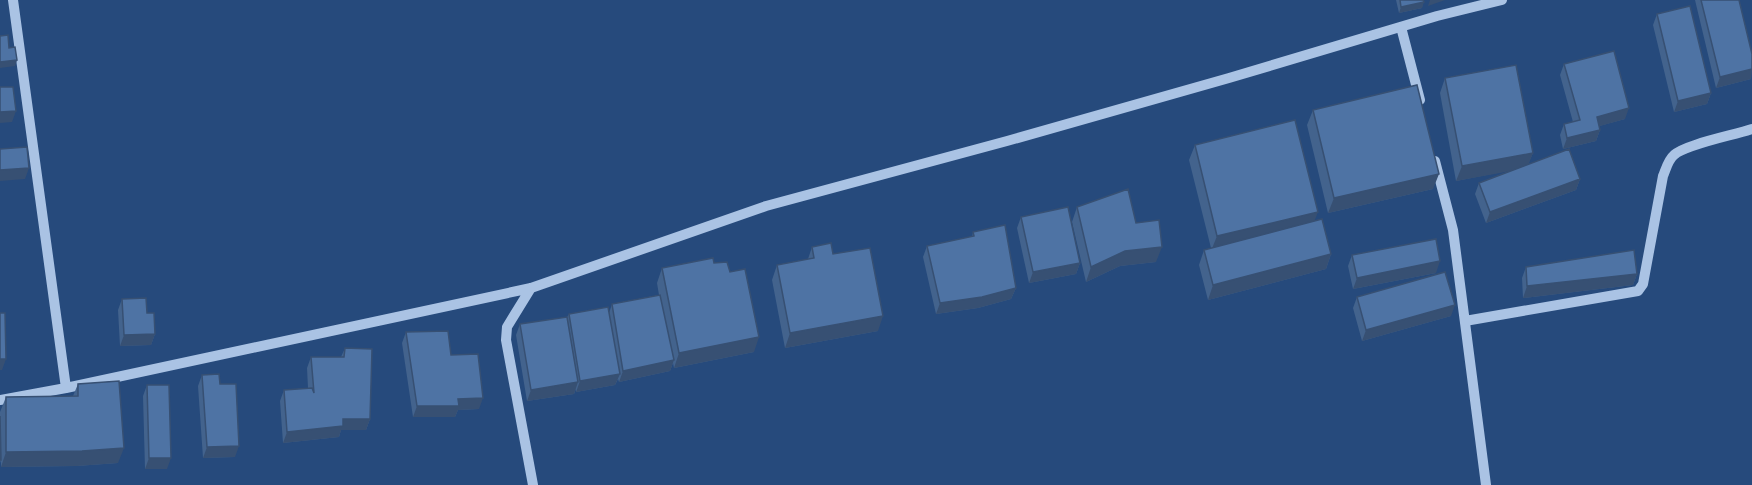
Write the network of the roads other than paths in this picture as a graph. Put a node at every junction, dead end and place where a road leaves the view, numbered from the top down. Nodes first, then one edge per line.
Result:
1 (13, 0) edge
2 (1502, 0) edge
3 (1401, 27) junction
4 (1421, 106) edge
5 (1752, 129) edge
6 (1433, 151) edge
7 (531, 288) junction
8 (1464, 321) junction
9 (66, 388) junction
10 (0, 400) edge
11 (532, 485) edge
12 (1486, 485) edge

1 - 9 street
2 - 3 street
3 - 4 street
3 - 7 street
5 - 8 street
6 - 8 street
7 - 9 street
7 - 11 street
8 - 12 street
9 - 10 street

